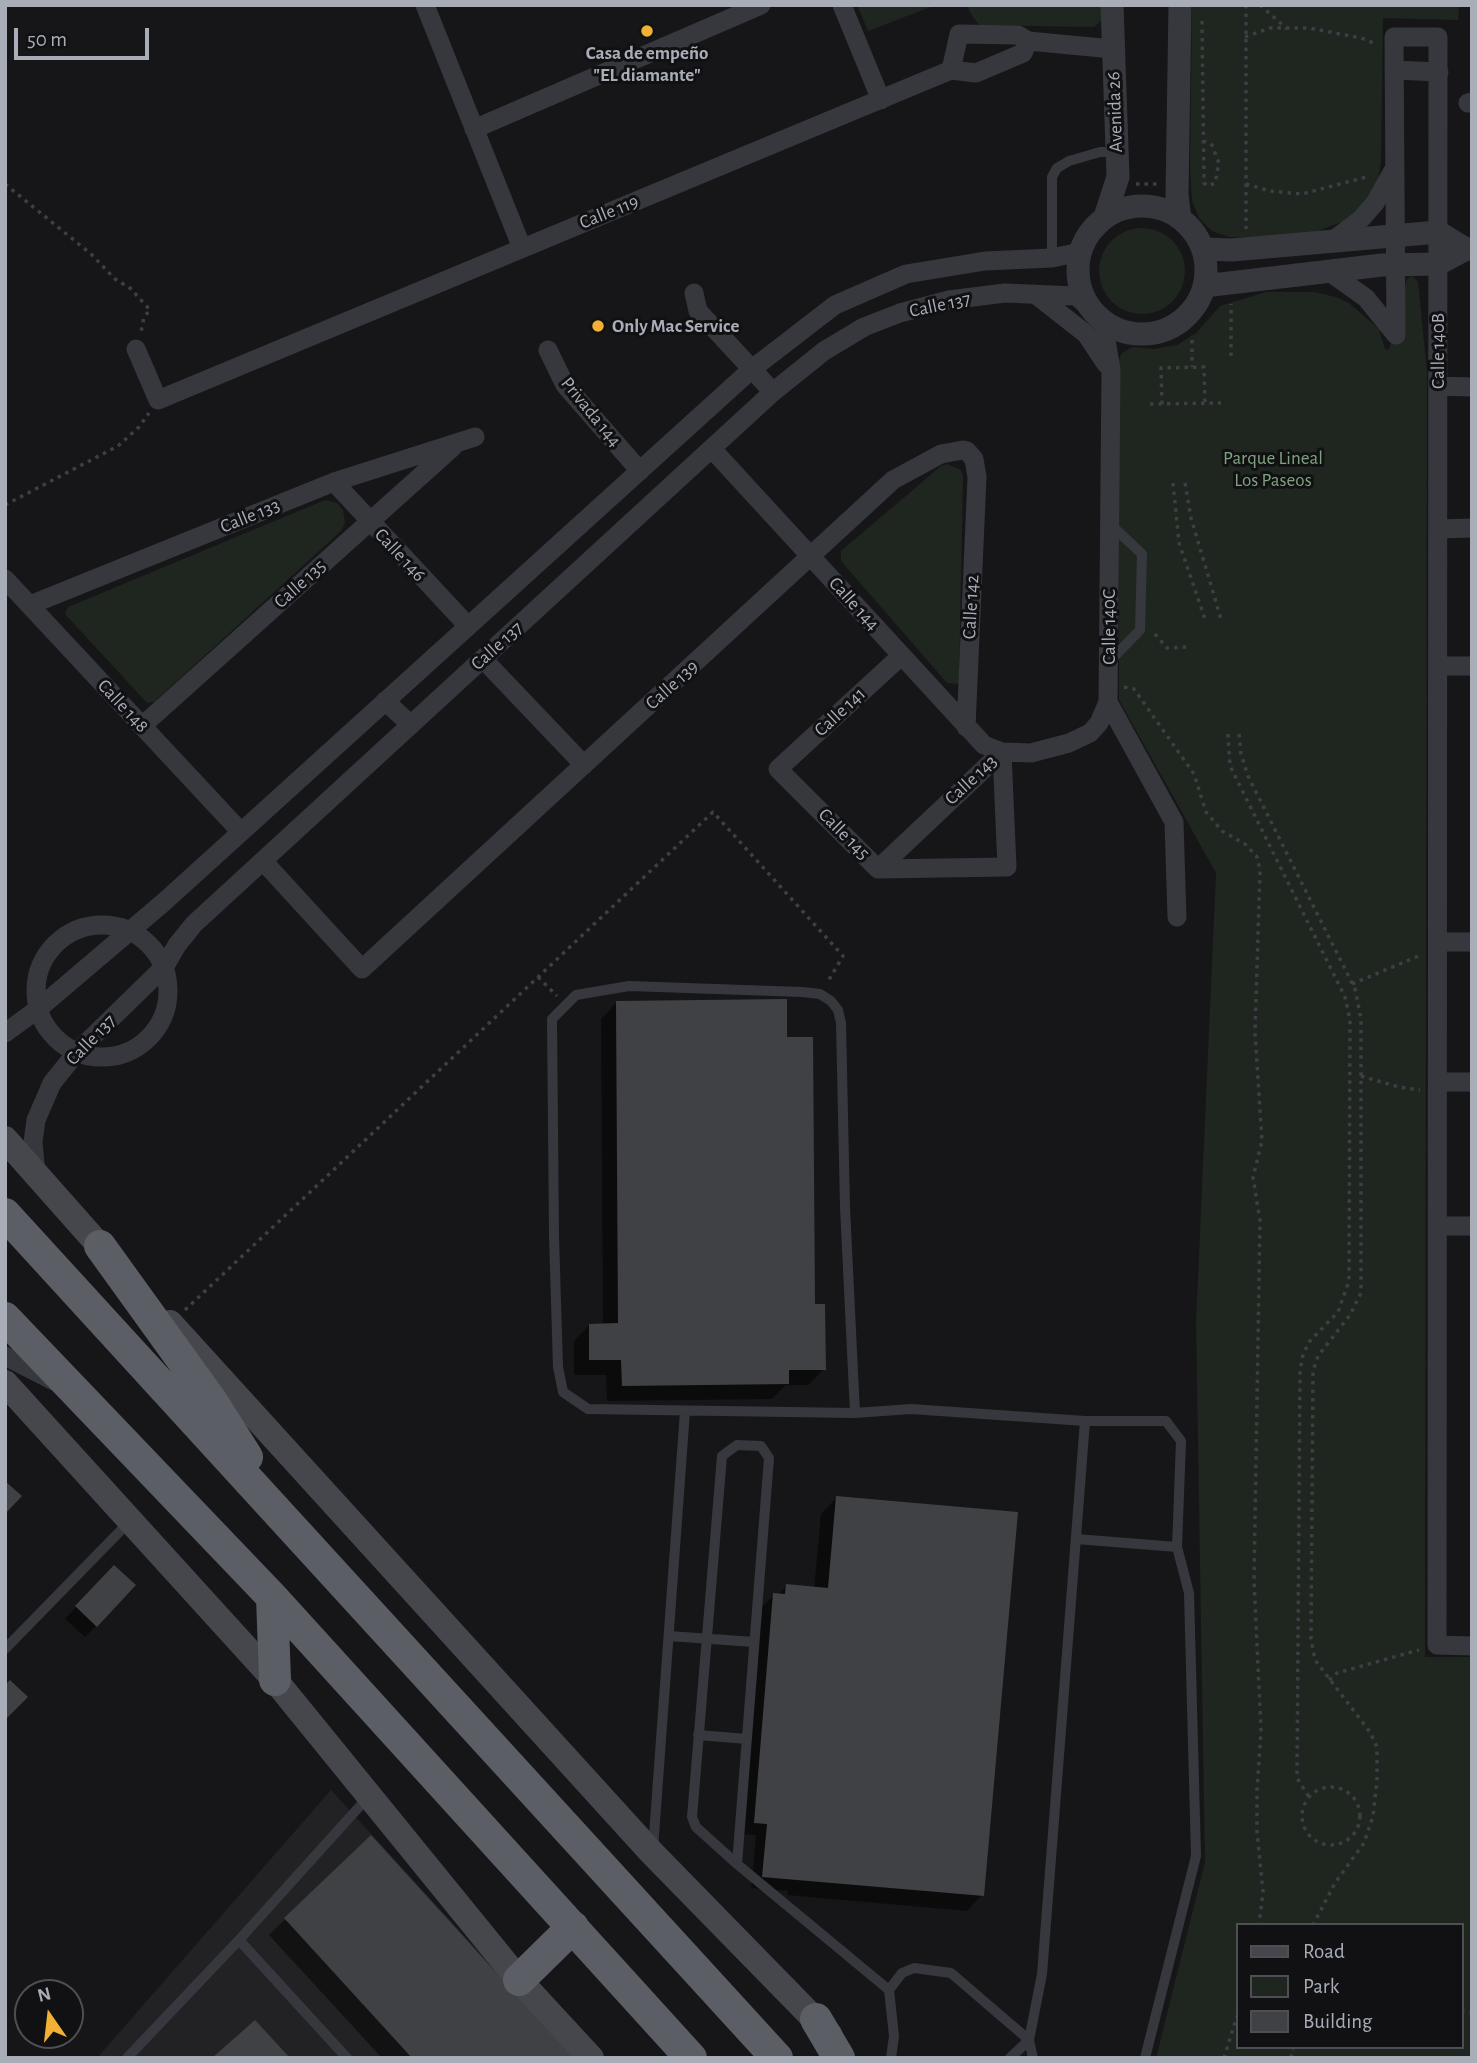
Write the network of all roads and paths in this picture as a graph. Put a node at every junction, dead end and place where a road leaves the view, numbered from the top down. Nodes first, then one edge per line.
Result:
1 (425, 5) edge
2 (761, 5) edge
3 (842, 5) edge
4 (1112, 5) edge
5 (1180, 5) edge
6 (1245, 5) edge
7 (1260, 5) edge
8 (1202, 15) dead end
9 (1287, 29) junction
10 (1245, 37) junction
11 (1028, 41) junction
12 (1381, 46) dead end
13 (1113, 49) junction
14 (951, 70) junction
15 (1394, 70) junction
16 (1439, 72) junction
17 (881, 100) junction
18 (474, 129) junction
19 (1204, 141) junction
20 (1117, 152) junction
21 (1394, 170) junction
22 (1374, 175) dead end
23 (5, 184) edge
24 (1124, 184) dead end
25 (1163, 184) dead end
26 (1246, 184) junction
27 (1105, 217) junction
28 (1180, 218) junction
29 (1246, 231) dead end
30 (1438, 232) junction
31 (1394, 235) junction
32 (1332, 241) junction
33 (522, 248) junction
34 (1469, 248) edge
35 (1203, 249) junction
36 (1080, 252) junction
37 (1052, 258) junction
38 (1438, 264) junction
39 (1395, 265) junction
40 (1328, 271) junction
41 (1204, 286) junction
42 (694, 293) dead end
43 (1035, 294) junction
44 (1231, 304) dead end
45 (1096, 314) junction
46 (1192, 340) dead end
47 (136, 349) joint
48 (548, 350) dead end
49 (1231, 356) dead end
50 (1192, 367) junction
51 (752, 369) junction
52 (1111, 370) junction
53 (1438, 386) junction
54 (1472, 387) edge
55 (773, 392) junction
56 (158, 400) junction
57 (1205, 403) junction
58 (1221, 403) dead end
59 (1150, 404) dead end
60 (1162, 404) junction
61 (467, 440) joint
62 (712, 449) junction
63 (640, 471) junction
64 (334, 482) junction
65 (1173, 483) dead end
66 (1185, 483) dead end
67 (977, 487) joint
68 (5, 505) edge
69 (369, 522) junction
70 (1110, 524) junction
71 (1472, 528) edge
72 (1438, 529) junction
73 (554, 548) junction
74 (812, 557) junction
75 (578, 572) junction
76 (5, 579) edge
77 (30, 605) junction
78 (1205, 619) dead end
79 (1220, 619) dead end
80 (468, 626) junction
81 (1155, 634) dead end
82 (1186, 648) dead end
83 (901, 656) junction
84 (483, 659) junction
85 (1108, 662) junction
86 (1438, 666) junction
87 (1472, 666) edge
88 (1108, 693) junction
89 (385, 701) junction
90 (411, 725) junction
91 (142, 726) junction
92 (966, 727) junction
93 (1228, 734) dead end
94 (1239, 734) dead end
95 (1002, 752) junction
96 (584, 765) junction
97 (778, 769) joint
98 (241, 832) junction
99 (263, 861) junction
100 (878, 869) junction
101 (1177, 916) dead end
102 (130, 930) junction
103 (1438, 942) junction
104 (1472, 942) edge
105 (165, 966) junction
106 (538, 977) junction
107 (1352, 984) junction
108 (820, 994) junction
109 (565, 1006) junction
110 (38, 1009) junction
111 (5, 1033) edge
112 (77, 1052) junction
113 (1361, 1076) junction
114 (1472, 1082) edge
115 (1438, 1086) junction
116 (5, 1139) edge
117 (36, 1174) junction
118 (5, 1214) edge
119 (1438, 1226) junction
120 (1472, 1226) edge
121 (100, 1246) junction
122 (5, 1318) edge
123 (171, 1324) junction
124 (5, 1356) edge
125 (5, 1383) edge
126 (72, 1390) junction
127 (685, 1411) junction
128 (855, 1413) junction
129 (1085, 1421) junction
130 (130, 1521) junction
131 (290, 1526) junction
132 (1076, 1539) junction
133 (1177, 1547) junction
134 (272, 1597) junction
135 (669, 1636) junction
136 (706, 1638) junction
137 (754, 1642) junction
138 (1437, 1645) junction
139 (1472, 1646) edge
140 (5, 1649) edge
141 (275, 1680) junction
142 (1329, 1680) junction
143 (698, 1735) junction
144 (747, 1739) junction
145 (369, 1796) junction
146 (1309, 1797) junction
147 (652, 1853) junction
148 (737, 1864) junction
149 (1259, 1923) edge
150 (1314, 1923) edge
151 (573, 1927) junction
152 (239, 1940) junction
153 (519, 1980) junction
154 (889, 1990) junction
155 (816, 2019) junction
156 (1236, 2019) edge
157 (1030, 2040) junction
158 (127, 2058) edge
159 (347, 2058) edge
160 (591, 2058) edge
161 (691, 2058) edge
162 (777, 2058) edge
163 (839, 2058) edge
164 (848, 2058) edge
165 (891, 2058) edge
166 (1010, 2058) edge
167 (1033, 2058) edge
168 (1145, 2058) edge
169 (1224, 2058) edge

1 - 18 street
2 - 18 street
3 - 17 street
4 - 13 street, Avenida 26
5 - 28 street
6 - 10 path
7 - 9 path
8 - 19 path
9 - 10 path
9 - 12 path
10 - 26 path
11 - 13 street
11 - 14 street, Calle 119
11 - 14 street
13 - 20 street, Avenida 26
14 - 17 street, Calle 119
15 - 16 street
15 - 16 street, Calle 140B
15 - 21 street
16 - 30 street, Calle 140B
17 - 33 street, Calle 119
18 - 33 street
19 - 19 path
20 - 27 street, Avenida 26
20 - 37 lane
21 - 31 street
21 - 32 street
22 - 26 path
23 - 47 path
24 - 25 path
26 - 29 path
27 - 28 street
27 - 36 street
28 - 35 street
30 - 31 street
30 - 34 street
30 - 38 street, Calle 140B
31 - 32 street
31 - 39 street
32 - 35 street
33 - 56 street, Calle 119
34 - 38 street
35 - 41 street
36 - 37 street, Calle 137
36 - 45 street
37 - 51 street, Calle 137
38 - 39 street
38 - 53 street, Calle 140B
39 - 40 street
39 - 40 street
40 - 41 street
41 - 45 street
42 - 51 street
43 - 45 street, Calle 137
43 - 52 street
43 - 55 street, Calle 137
44 - 49 path
45 - 52 street, Calle 140C
46 - 50 path
47 - 56 street
48 - 63 street, Privada 144
50 - 57 path
50 - 60 path
51 - 55 street
51 - 63 street, Calle 137
52 - 70 street, Calle 140C
53 - 54 street
53 - 72 street, Calle 140B
55 - 62 street, Calle 137
56 - 68 path
57 - 58 path
57 - 60 path
59 - 60 path
61 - 64 street, Calle 133
61 - 69 street, Calle 135
62 - 74 street, Calle 144
62 - 75 street, Calle 137
63 - 73 street, Calle 137
64 - 69 street, Calle 146
64 - 77 street, Calle 133
65 - 78 path
66 - 79 path
67 - 74 street, Calle 139
67 - 92 street, Calle 142
69 - 80 street, Calle 146
69 - 91 street, Calle 135
70 - 85 street, Calle 140C
70 - 85 lane
71 - 72 street
72 - 86 street, Calle 140B
73 - 75 street
73 - 80 street, Calle 137
74 - 83 street, Calle 144
74 - 96 street, Calle 139
75 - 84 street, Calle 137
76 - 77 street, Calle 148
77 - 91 street, Calle 148
80 - 89 street, Calle 137
81 - 82 path
83 - 92 street, Calle 144
83 - 97 street, Calle 141
84 - 90 street, Calle 137
84 - 96 street
85 - 88 street, Calle 140C
86 - 87 street
86 - 103 street, Calle 140B
88 - 95 street, Calle 143
88 - 101 street, Calle 140C
88 - 149 path
89 - 90 street
89 - 98 street, Calle 137
90 - 99 street, Calle 137
91 - 98 street, Calle 148
92 - 95 street, Calle 144
93 - 146 path
94 - 107 path
95 - 100 street, Calle 143
95 - 100 street, Calle 145
96 - 99 street, Calle 139
97 - 100 street, Calle 145
98 - 102 street, Calle 137
99 - 105 street, Calle 137
102 - 105 street
102 - 110 street, Calle 137
102 - 110 street
103 - 104 street
103 - 107 path
103 - 115 street, Calle 140B
105 - 112 street, Calle 137
105 - 112 street
106 - 108 path
106 - 109 path
106 - 123 path
107 - 113 path
108 - 109 lane
108 - 128 lane
109 - 127 lane
110 - 111 street, Calle 137
110 - 112 street
112 - 117 street, Calle 137
113 - 115 path
113 - 142 path
114 - 115 street
115 - 119 street, Calle 140B
116 - 117 main road
117 - 121 main road
118 - 131 highway
119 - 120 street
119 - 138 street, Calle 140B
121 - 123 main road
121 - 131 highway
122 - 126 highway
123 - 147 main road
124 - 126 street
125 - 130 main road
126 - 134 highway
127 - 128 lane
127 - 135 lane
128 - 129 lane
129 - 132 lane
129 - 133 lane
130 - 140 lane
130 - 141 main road
131 - 162 highway
132 - 133 lane
132 - 157 lane
133 - 168 lane
134 - 141 highway
134 - 151 highway
135 - 136 lane
135 - 147 lane
136 - 137 lane
136 - 137 lane
136 - 143 lane
137 - 144 lane
138 - 139 street
138 - 142 path
141 - 145 main road
142 - 150 path
143 - 144 lane
143 - 148 lane
144 - 148 lane
145 - 152 lane
145 - 153 main road
146 - 146 path
147 - 155 main road
148 - 154 lane
151 - 153 highway
151 - 161 highway
152 - 158 lane
152 - 159 lane
153 - 160 main road
154 - 157 lane
154 - 165 lane
155 - 163 highway
155 - 164 main road
156 - 169 path
157 - 166 lane
157 - 167 lane

